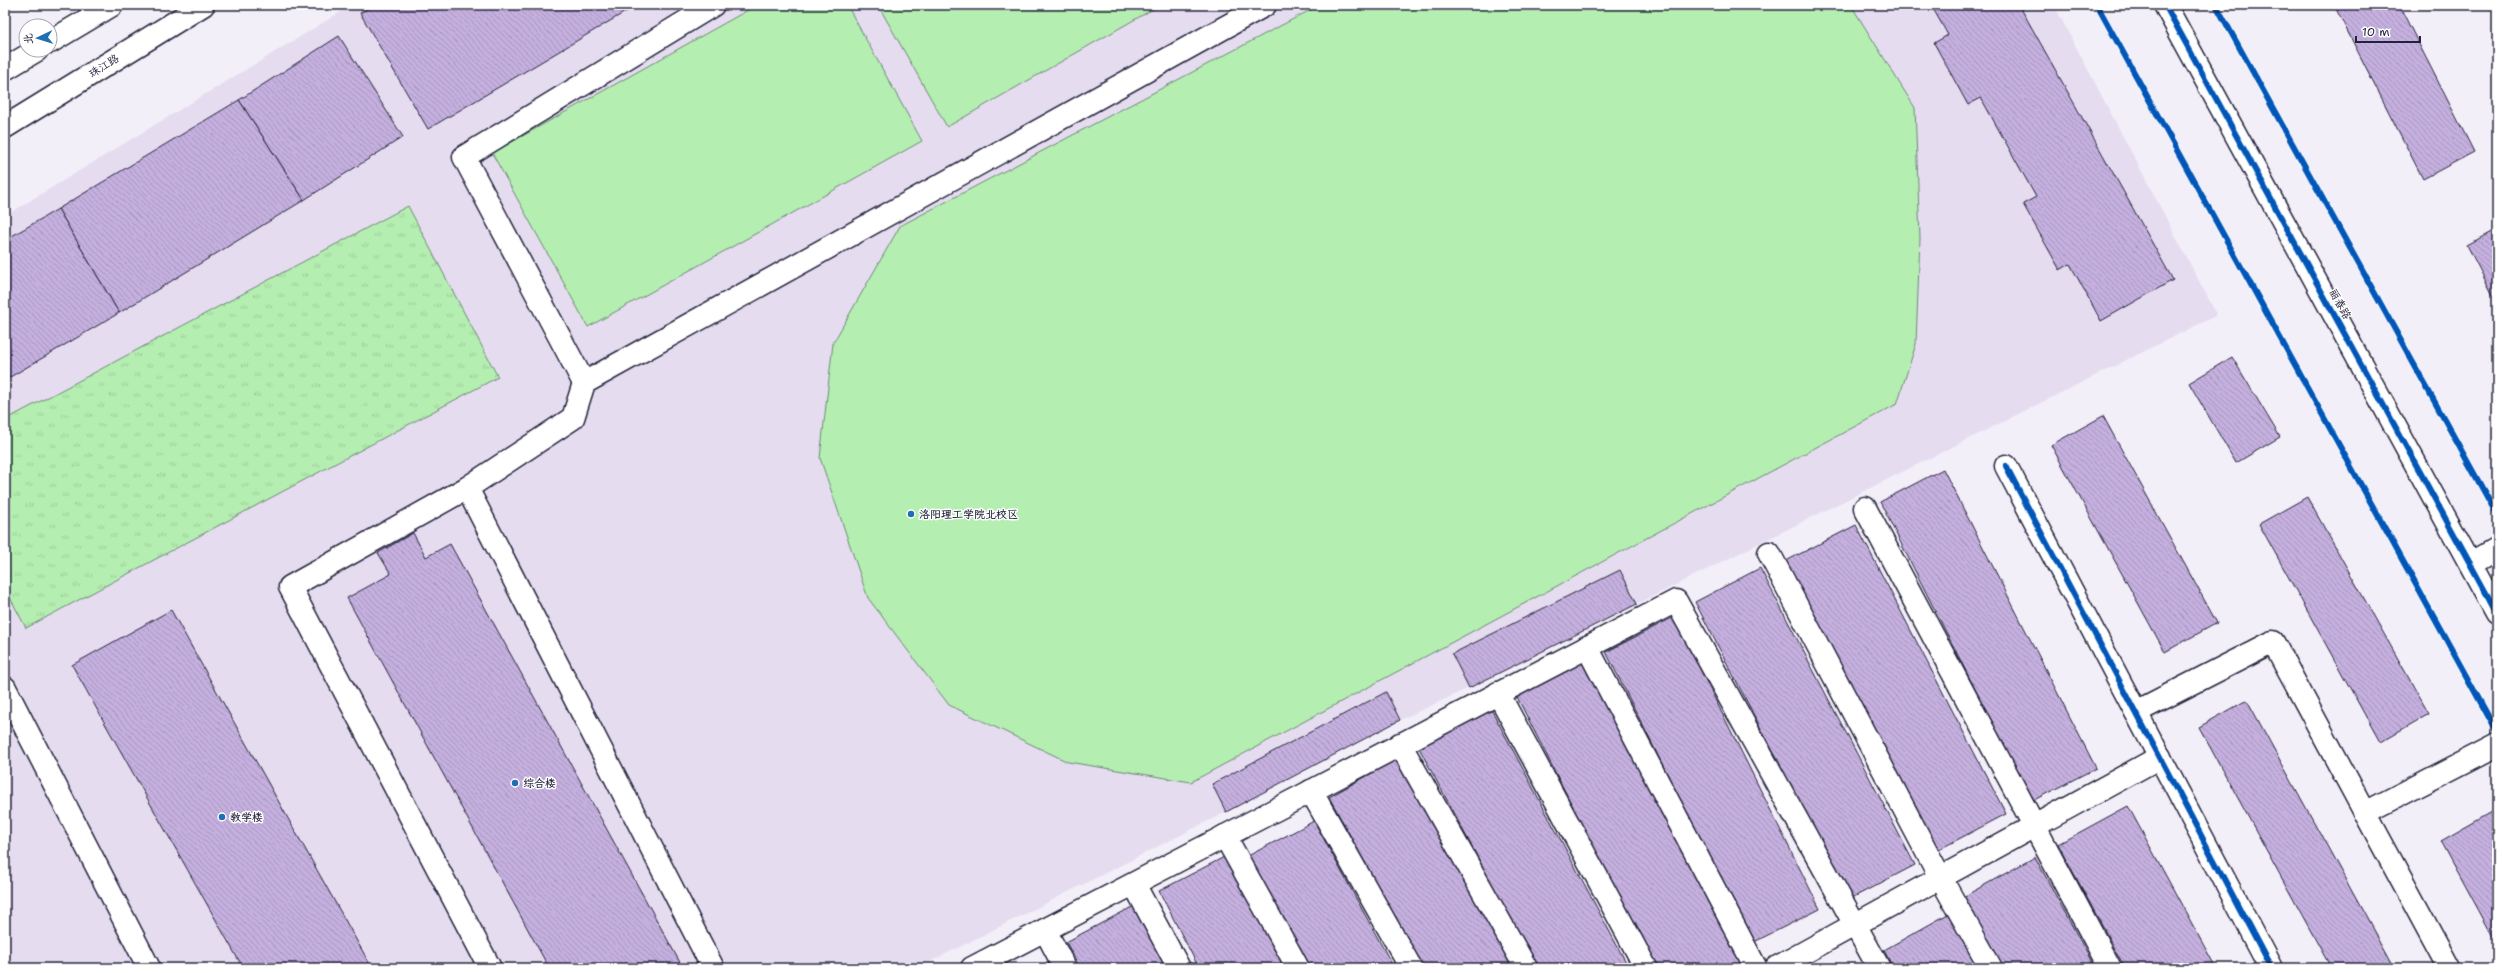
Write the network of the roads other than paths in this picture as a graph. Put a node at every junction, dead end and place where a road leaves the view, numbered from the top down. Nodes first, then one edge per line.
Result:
1 (112, 5) edge
2 (203, 5) edge
3 (712, 5) edge
4 (1265, 5) edge
5 (2165, 5) edge
6 (58, 37) edge
7 (24, 58) edge
8 (5, 69) edge
9 (5, 127) edge
10 (584, 383) junction
11 (2006, 466) dead end
12 (468, 488) junction
13 (1865, 508) dead end
14 (2497, 549) edge
15 (1770, 553) dead end
16 (2471, 564) junction
17 (2497, 613) edge
18 (1587, 647) junction
19 (5, 688) edge
20 (1498, 693) junction
21 (2136, 712) junction
22 (1400, 744) junction
23 (2497, 745) edge
24 (2160, 758) junction
25 (1311, 791) junction
26 (2365, 813) junction
27 (2034, 826) junction
28 (1225, 836) junction
29 (1940, 877) junction
30 (1134, 884) junction
31 (1855, 925) junction
32 (1044, 930) junction
33 (149, 968) edge
34 (490, 968) edge
35 (713, 968) edge
36 (972, 968) edge
37 (1065, 968) edge
38 (1180, 968) edge
39 (1298, 968) edge
40 (1411, 968) edge
41 (1526, 968) edge
42 (1646, 968) edge
43 (1756, 968) edge
44 (1776, 968) edge
45 (1879, 968) edge
46 (1991, 968) edge
47 (2110, 968) edge
48 (2271, 968) edge
49 (2449, 968) edge

1 - 6 street
2 - 9 street, 珠江路
3 - 10 street
4 - 10 street
5 - 16 street, 丽春路
7 - 8 street
10 - 12 street
11 - 21 street
12 - 34 street
12 - 35 street
13 - 27 street
14 - 16 street
15 - 29 street
16 - 17 street, 丽春路
18 - 20 street
18 - 31 street
18 - 43 street
19 - 33 street
20 - 22 street
20 - 42 street
21 - 24 street
21 - 26 street
22 - 25 street
22 - 41 street
23 - 26 street
24 - 27 street
24 - 48 street
25 - 28 street
25 - 40 street
26 - 49 street
27 - 29 street
27 - 47 street
28 - 30 street
28 - 39 street
29 - 31 street
29 - 46 street
30 - 32 street
30 - 38 street
31 - 44 street
31 - 45 street
32 - 36 street
32 - 37 street

